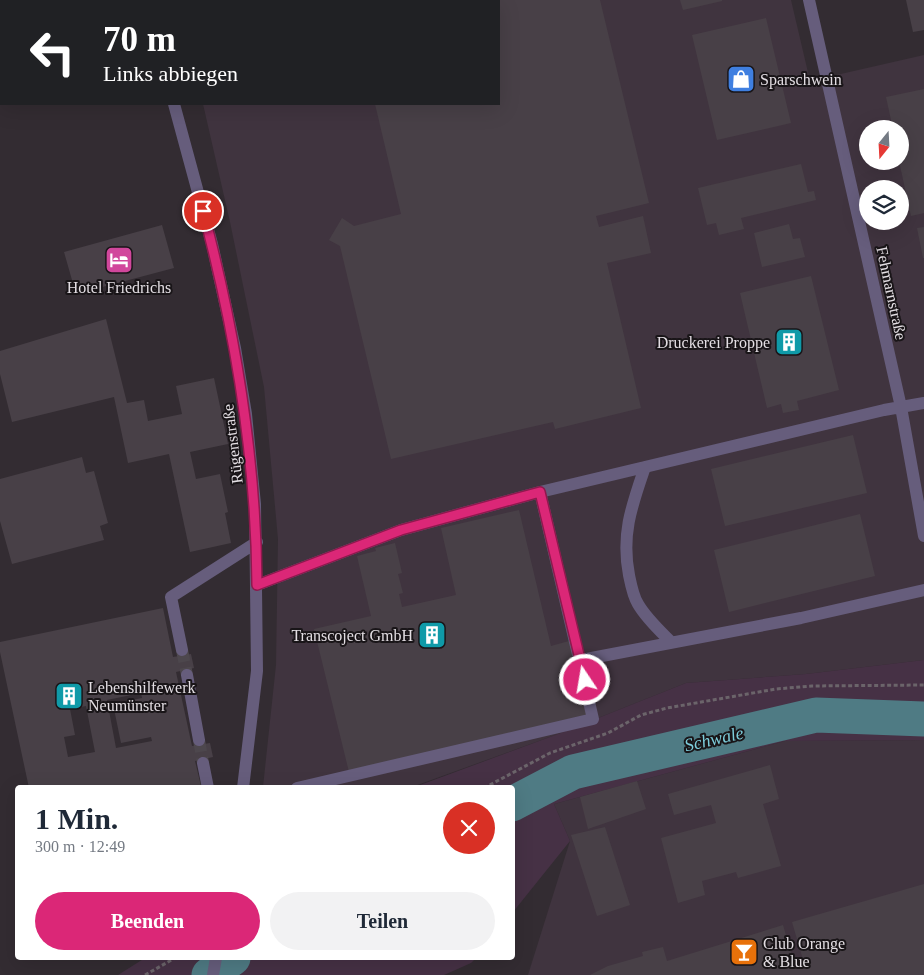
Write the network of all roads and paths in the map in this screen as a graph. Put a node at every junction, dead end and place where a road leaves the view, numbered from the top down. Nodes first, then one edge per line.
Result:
1 (810, 0) edge
2 (174, 105) edge
3 (924, 403) edge
4 (901, 407) junction
5 (645, 467) junction
6 (540, 492) junction
7 (924, 536) edge
8 (257, 542) junction
9 (257, 585) junction
10 (924, 590) edge
11 (671, 642) junction
12 (182, 650) tunnel mouth
13 (580, 660) junction
14 (187, 675) tunnel mouth
15 (924, 685) edge
16 (199, 740) tunnel mouth
17 (204, 763) tunnel mouth
18 (208, 785) edge
19 (243, 785) edge
20 (310, 785) edge
21 (490, 785) edge
22 (172, 960) edge
23 (216, 960) edge
24 (146, 975) edge
25 (213, 975) edge

1 - 4 street, Fehmarnstraße
2 - 8 street, Rügenstraße
3 - 4 street
4 - 5 street
4 - 7 street, Fehmarnstraße
5 - 6 street
5 - 11 street
6 - 9 street
6 - 13 street
8 - 9 street, Rügenstraße
8 - 12 street
9 - 19 street, Rügenstraße
10 - 11 street
11 - 13 street
13 - 20 street
14 - 16 street
15 - 21 path
17 - 18 street
22 - 24 path
23 - 25 street

